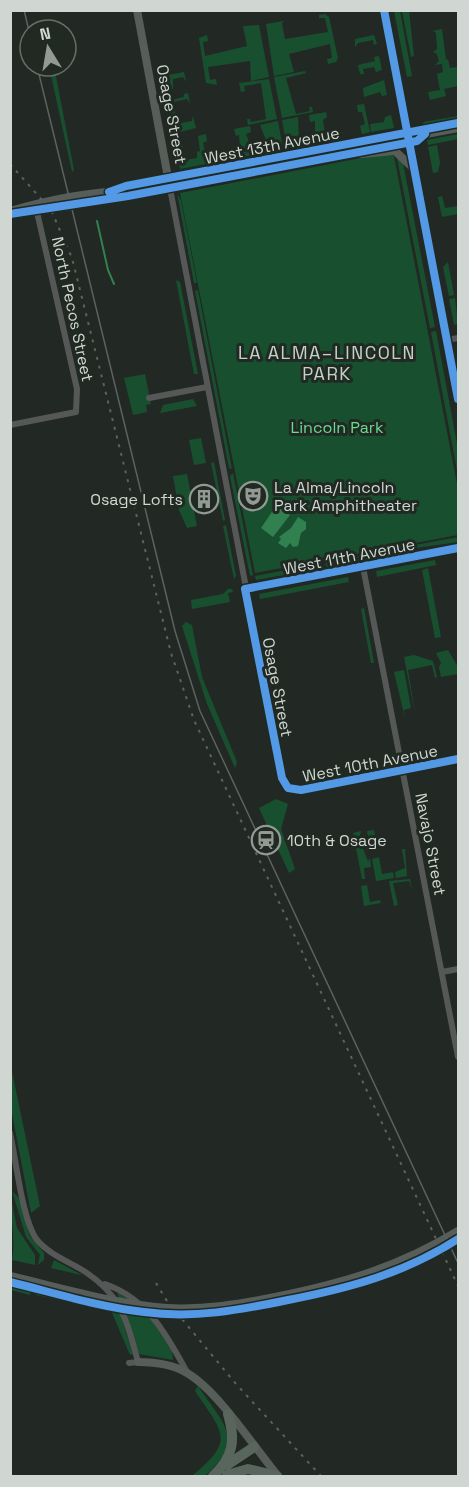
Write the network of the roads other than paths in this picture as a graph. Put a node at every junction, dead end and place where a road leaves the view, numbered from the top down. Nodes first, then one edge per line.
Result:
1 (137, 10) edge
2 (384, 10) edge
3 (459, 128) edge
4 (408, 138) junction
5 (347, 149) junction
6 (415, 172) junction
7 (169, 183) junction
8 (126, 191) junction
9 (37, 212) junction
10 (10, 213) edge
11 (459, 338) edge
12 (447, 340) junction
13 (207, 387) junction
14 (149, 398) dead end
15 (459, 399) edge
16 (10, 425) edge
17 (459, 548) edge
18 (363, 567) junction
19 (245, 589) junction
20 (459, 759) edge
21 (403, 770) junction
22 (288, 788) joint
23 (459, 969) edge
24 (442, 972) junction
25 (459, 1056) edge
26 (10, 1133) edge
27 (459, 1231) edge
28 (10, 1276) edge
29 (103, 1284) junction
30 (134, 1362) joint
31 (187, 1373) junction
32 (228, 1414) junction
33 (254, 1447) junction
34 (213, 1476) edge
35 (226, 1476) edge
36 (278, 1476) edge

1 - 7 street, Osage Street
2 - 4 street
3 - 4 street, West 13th Avenue
4 - 5 street, West 13th Avenue
4 - 6 street
5 - 6 street
5 - 7 street, West 13th Avenue
6 - 12 street
7 - 8 street, West 13th Avenue
7 - 13 street, Osage Street
8 - 9 street, West 13th Avenue
8 - 10 street, West 13th Avenue
9 - 10 street, West 13th Avenue
9 - 16 street, North Pecos Street
11 - 12 street
12 - 15 street
13 - 14 street
13 - 19 street, Osage Street
17 - 18 street, West 11th Avenue
18 - 19 street, West 11th Avenue
18 - 21 street, Navajo Street
19 - 22 street, Osage Street
20 - 21 street, West 10th Avenue
21 - 22 street, West 10th Avenue
21 - 24 street, Navajo Street
23 - 24 street
24 - 25 street, Navajo Street
26 - 29 street
27 - 28 street
29 - 30 street
29 - 31 street
30 - 31 street
31 - 32 street
32 - 33 street
32 - 34 highway
33 - 34 highway
33 - 35 highway
33 - 36 street
35 - 36 highway

